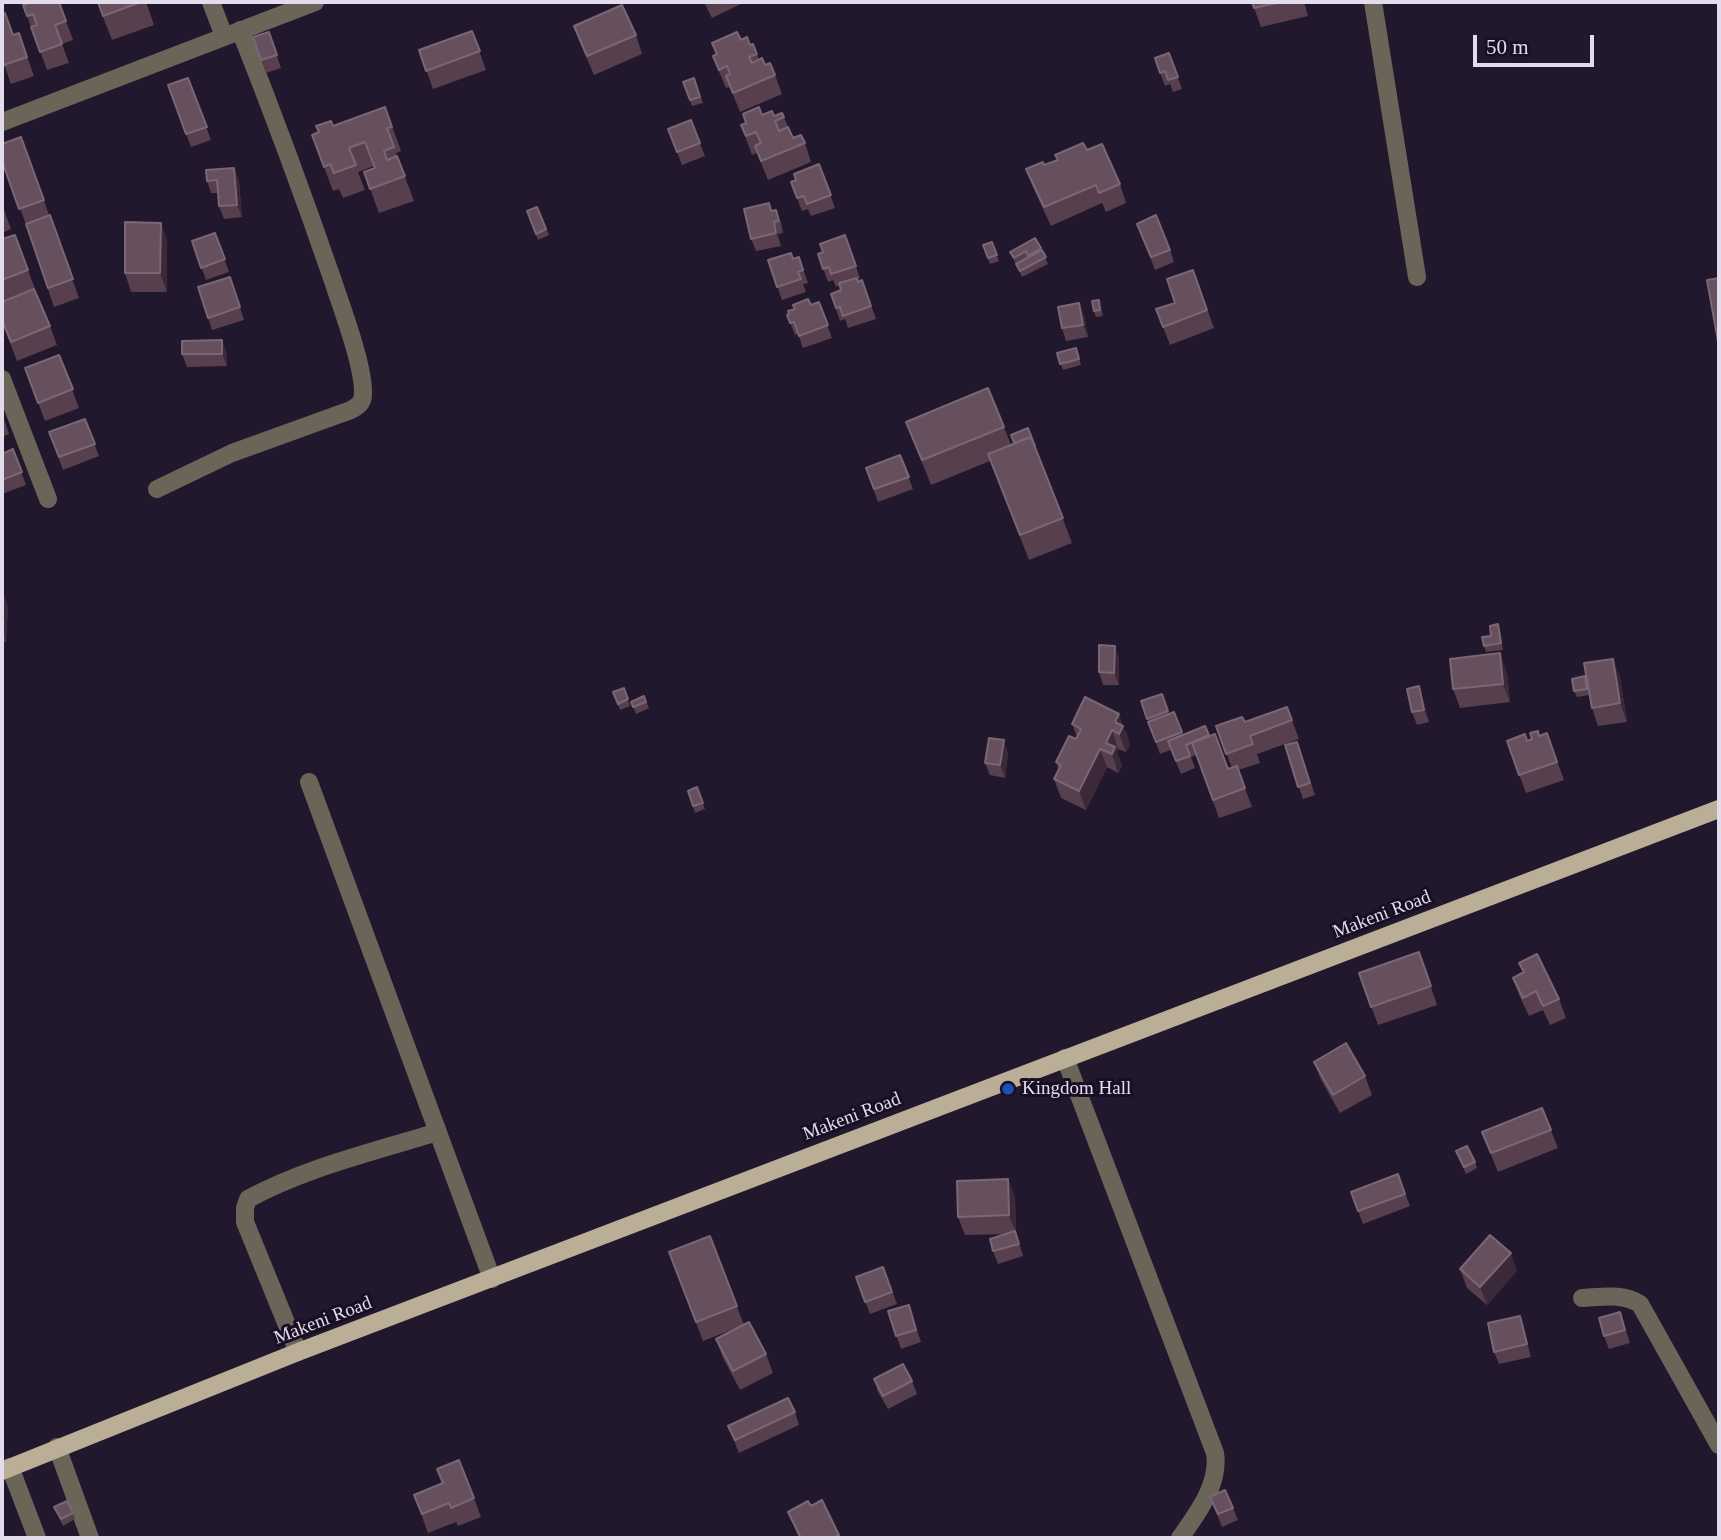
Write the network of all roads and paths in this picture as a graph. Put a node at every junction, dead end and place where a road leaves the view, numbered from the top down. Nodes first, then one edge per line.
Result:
1 (211, 2) edge
2 (315, 2) edge
3 (1373, 2) edge
4 (232, 33) junction
5 (2, 122) edge
6 (1418, 277) dead end
7 (2, 379) edge
8 (157, 489) dead end
9 (48, 499) dead end
10 (309, 782) dead end
11 (1719, 809) edge
12 (1065, 1058) junction
13 (437, 1132) junction
14 (492, 1279) junction
15 (1582, 1298) dead end
16 (298, 1352) junction
17 (1719, 1446) edge
18 (57, 1447) junction
19 (6, 1469) edge
20 (37, 1538) edge
21 (90, 1538) edge
22 (1180, 1538) edge

1 - 4 street
2 - 4 street
3 - 6 street
4 - 5 street
4 - 8 street
7 - 9 street
10 - 13 street
11 - 12 main road, Makeni Road
12 - 14 main road, Makeni Road
12 - 22 street
13 - 14 street
13 - 16 street
14 - 16 main road, Makeni Road
15 - 17 street
16 - 18 main road, Makeni Road
18 - 19 main road, Makeni Road
18 - 21 street
19 - 20 street

